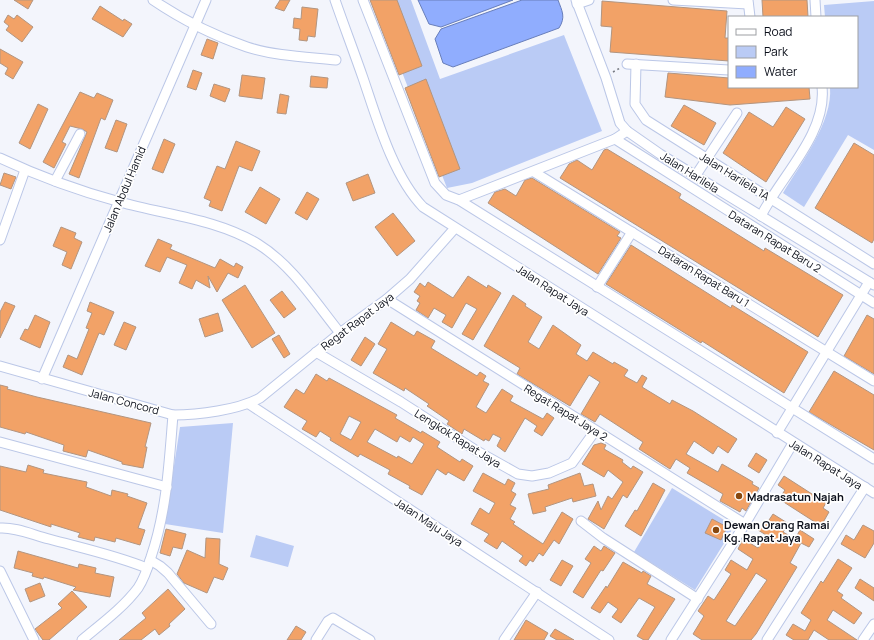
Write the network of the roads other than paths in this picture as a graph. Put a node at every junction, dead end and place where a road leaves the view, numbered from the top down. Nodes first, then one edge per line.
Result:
1 (154, 0) edge
2 (206, 0) edge
3 (335, 0) edge
4 (363, 0) edge
5 (589, 0) edge
6 (673, 0) edge
7 (815, 0) edge
8 (576, 2) edge
9 (748, 2) edge
10 (750, 16) edge
11 (816, 16) edge
12 (196, 24) junction
13 (336, 60) dead end
14 (728, 70) edge
15 (822, 88) edge
16 (737, 113) dead end
17 (627, 131) junction
18 (80, 134) dead end
19 (615, 139) junction
20 (0, 158) edge
21 (706, 159) junction
22 (25, 170) junction
23 (534, 172) junction
24 (696, 176) junction
25 (56, 181) junction
26 (769, 198) junction
27 (459, 200) junction
28 (118, 202) junction
29 (761, 216) junction
30 (455, 228) junction
31 (632, 232) junction
32 (0, 240) edge
33 (874, 264) edge
34 (871, 284) edge
35 (598, 287) junction
36 (861, 295) junction
37 (387, 299) junction
38 (874, 303) edge
39 (340, 333) junction
40 (316, 352) junction
41 (827, 352) junction
42 (0, 366) edge
43 (42, 379) junction
44 (874, 381) edge
45 (249, 404) junction
46 (792, 408) junction
47 (173, 415) junction
48 (595, 431) junction
49 (778, 433) junction
50 (0, 442) edge
51 (793, 443) junction
52 (874, 459) edge
53 (167, 487) junction
54 (864, 487) junction
55 (874, 493) edge
56 (581, 521) dead end
57 (745, 524) junction
58 (0, 528) edge
59 (148, 564) junction
60 (0, 571) edge
61 (537, 592) junction
62 (698, 598) junction
63 (211, 624) dead end
64 (874, 624) edge
65 (34, 640) edge
66 (82, 640) edge
67 (316, 640) edge
68 (370, 640) edge
69 (504, 640) edge
70 (609, 640) edge
71 (671, 640) edge
72 (767, 640) edge
73 (864, 640) edge

1 - 12 street
2 - 12 street, Jalan Abdul Hamid
3 - 30 street, Jalan Rapat Jaya
4 - 27 street
5 - 8 street
6 - 9 street
7 - 11 street
8 - 17 street, Jalan Harilela
9 - 10 street
12 - 13 street
12 - 28 street, Jalan Abdul Hamid
14 - 21 street, Jalan Harilela 1A
15 - 26 street
16 - 21 street
17 - 19 street
17 - 24 street, Jalan Harilela
18 - 25 street
19 - 23 street
19 - 36 street, Dataran Rapat Baru 2
20 - 22 street
21 - 24 street
21 - 26 street, Jalan Harilela 1A
22 - 25 street
22 - 32 street
23 - 27 street
23 - 31 street, Dataran Rapat Baru 1
24 - 29 street, Jalan Harilela
25 - 28 street
26 - 29 street
26 - 33 street, Jalan Harilela 1A
27 - 35 street
28 - 39 street
28 - 43 street, Jalan Abdul Hamid
29 - 34 street, Jalan Harilela
30 - 37 street, Regat Rapat Jaya
30 - 49 street, Jalan Rapat Jaya
31 - 35 street
31 - 41 street, Dataran Rapat Baru 1
34 - 36 street
35 - 46 street
36 - 38 street, Dataran Rapat Baru 2
36 - 41 street
37 - 39 street, Regat Rapat Jaya
37 - 48 street, Regat Rapat Jaya 2
39 - 40 street, Regat Rapat Jaya
40 - 45 street, Regat Rapat Jaya
40 - 48 street, Lengkok Rapat Jaya
41 - 44 street, Dataran Rapat Baru 1
41 - 46 street
42 - 43 street, Jalan Concord
43 - 47 street, Jalan Concord
45 - 47 street, Jalan Concord
45 - 61 street, Jalan Maju Jaya
46 - 49 street
46 - 52 street
47 - 53 street
48 - 57 street, Regat Rapat Jaya 2
49 - 51 street, Jalan Rapat Jaya
50 - 53 street
51 - 54 street, Jalan Rapat Jaya
51 - 57 street
53 - 59 street
54 - 55 street, Jalan Rapat Jaya
54 - 72 street
56 - 62 street
57 - 62 street
58 - 59 street
59 - 63 street
59 - 66 street
60 - 65 street
61 - 69 street
61 - 70 street, Jalan Maju Jaya
62 - 71 street
64 - 73 street
67 - 68 street

